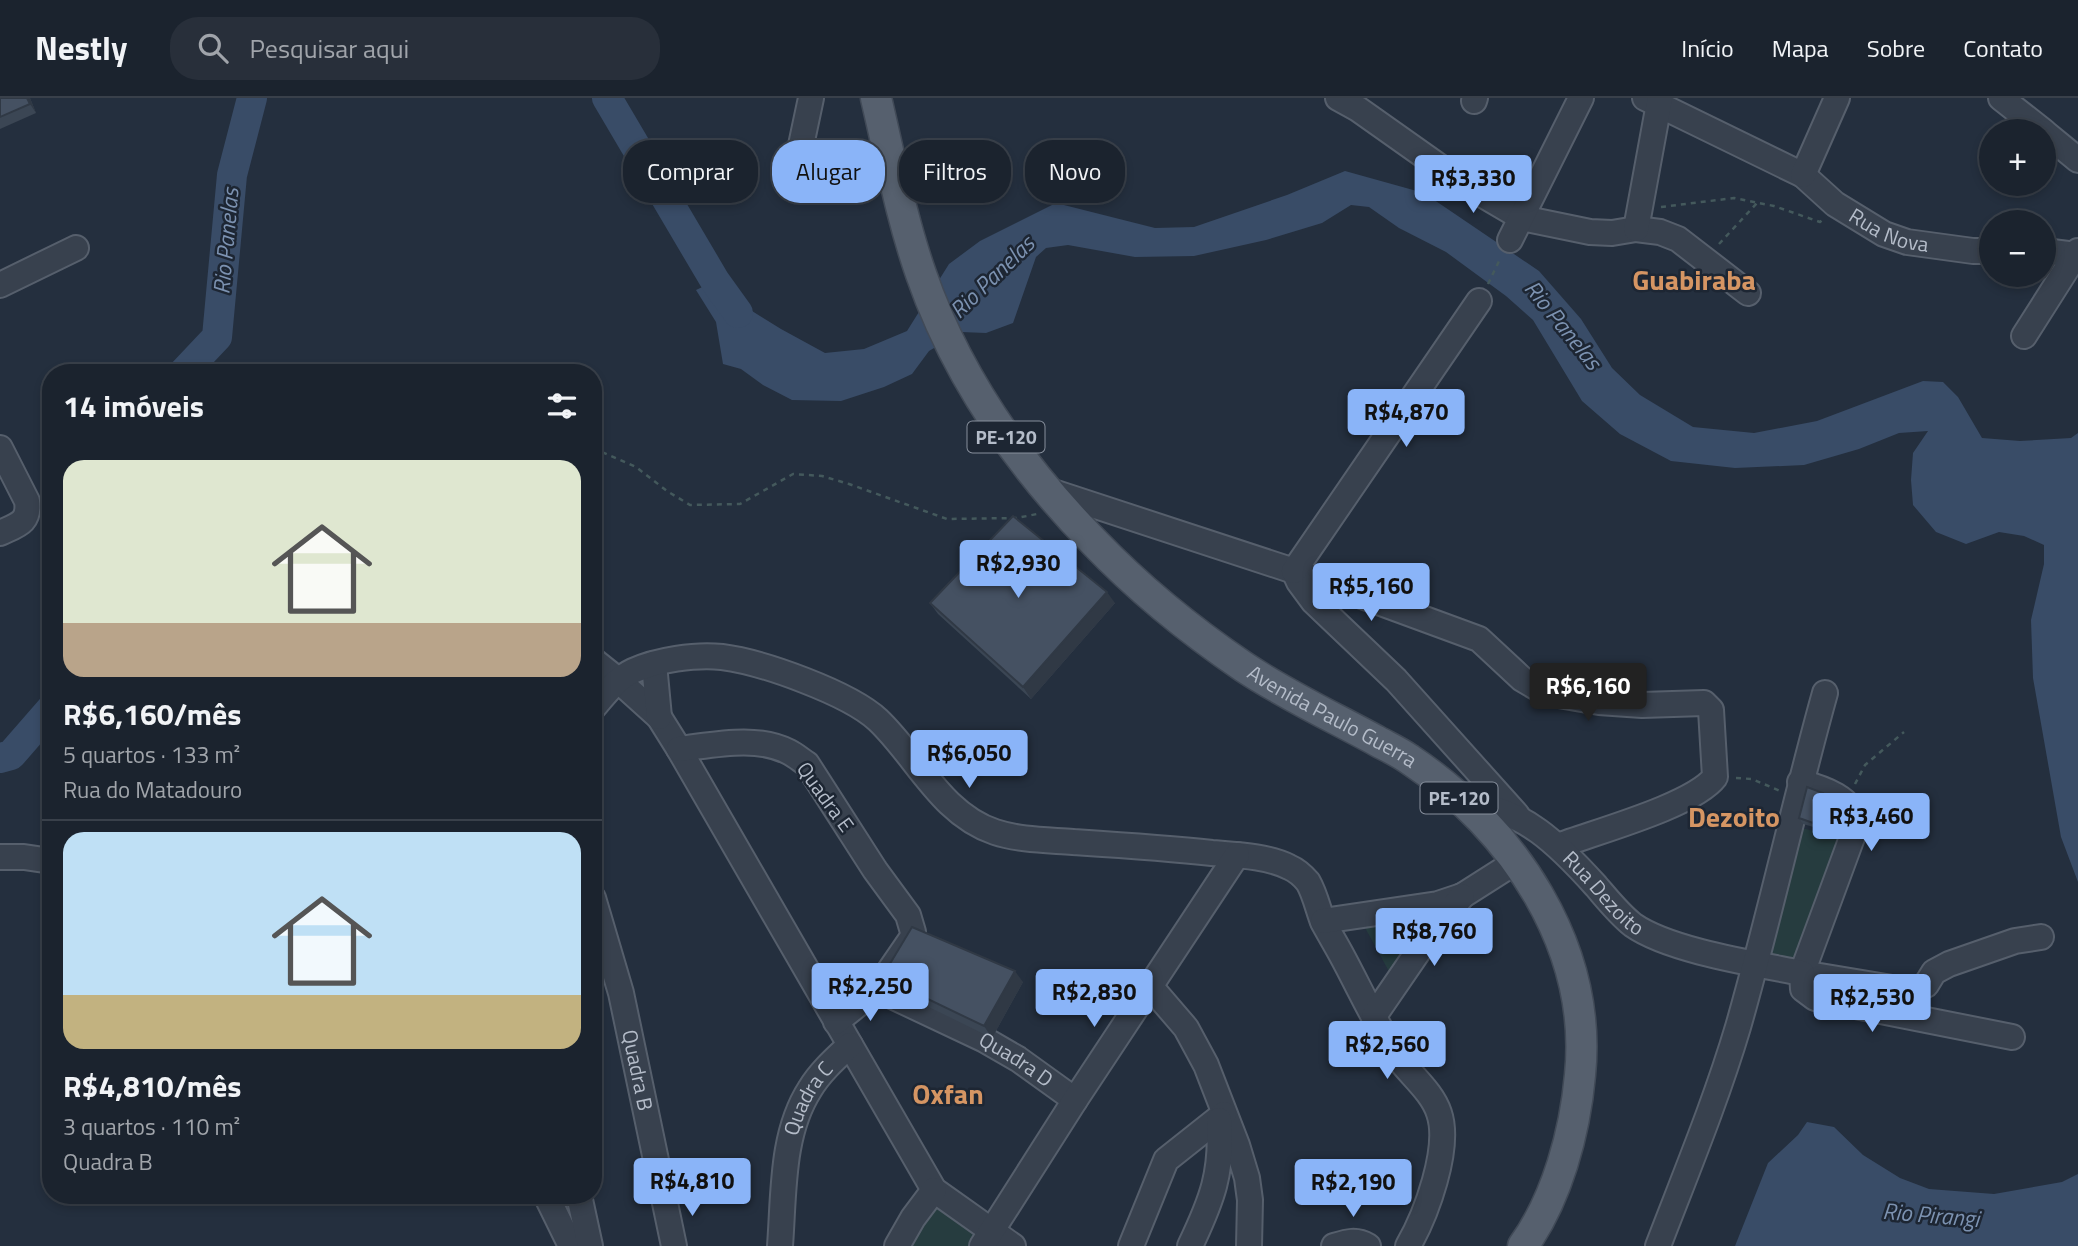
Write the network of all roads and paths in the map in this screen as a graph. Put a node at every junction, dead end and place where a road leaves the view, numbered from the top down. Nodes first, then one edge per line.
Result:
1 (811, 98) edge
2 (876, 98) edge
3 (1338, 98) edge
4 (1581, 98) edge
5 (1837, 98) edge
6 (1654, 100) edge
7 (2012, 101) edge
8 (2030, 119) edge
9 (802, 140) edge
10 (2056, 142) edge
11 (2078, 160) edge
12 (1802, 175) junction
13 (1757, 203) junction
14 (1835, 204) junction
15 (1522, 218) junction
16 (1637, 221) junction
17 (1510, 240) joint
18 (76, 248) dead end
19 (1979, 251) edge
20 (2056, 252) edge
21 (2077, 253) edge
22 (1704, 259) junction
23 (0, 285) edge
24 (1748, 293) dead end
25 (1479, 301) joint
26 (2024, 336) dead end
27 (0, 448) edge
28 (602, 452) edge
29 (1054, 498) junction
30 (0, 533) edge
31 (1294, 571) junction
32 (654, 664) junction
33 (602, 667) edge
34 (618, 680) junction
35 (1825, 693) dead end
36 (602, 698) edge
37 (659, 717) junction
38 (1904, 732) dead end
39 (679, 749) junction
40 (1715, 778) junction
41 (1798, 789) junction
42 (1846, 802) junction
43 (1465, 803) junction
44 (1520, 819) junction
45 (1558, 846) junction
46 (1237, 855) junction
47 (0, 857) edge
48 (42, 860) edge
49 (1517, 860) junction
50 (1462, 896) junction
51 (1323, 922) junction
52 (602, 929) edge
53 (2041, 937) dead end
54 (1755, 963) junction
55 (1802, 973) junction
56 (1150, 986) junction
57 (877, 989) junction
58 (1374, 1016) junction
59 (836, 1022) junction
60 (2012, 1037) dead end
61 (850, 1045) junction
62 (1075, 1100) junction
63 (1221, 1116) junction
64 (934, 1190) junction
65 (550, 1204) edge
66 (581, 1204) edge
67 (1250, 1212) junction
68 (988, 1238) edge
69 (571, 1246) edge
70 (590, 1246) edge
71 (674, 1246) edge
72 (780, 1246) edge
73 (897, 1246) edge
74 (1013, 1246) edge
75 (1131, 1246) edge
76 (1190, 1246) edge
77 (1237, 1246) edge
78 (1249, 1246) edge
79 (1334, 1246) edge
80 (1368, 1246) edge
81 (1408, 1246) edge
82 (1523, 1246) edge
83 (1658, 1246) edge

1 - 9 street
2 - 29 main road, Avenida Paulo Guerra / PE-120
3 - 15 street
4 - 15 street
5 - 12 street
6 - 12 street, Rua Nova
6 - 16 street
7 - 8 street
10 - 11 street
12 - 14 street, Rua Nova
13 - 14 path
13 - 16 path
13 - 22 path
14 - 19 street, Rua Nova
15 - 16 street
15 - 17 street
16 - 22 street
17 - 25 path
18 - 23 street
20 - 21 street
21 - 26 street
22 - 24 street
25 - 31 street
27 - 30 street
28 - 29 path
29 - 31 street
29 - 43 main road, Avenida Paulo Guerra / PE-120
31 - 40 street
31 - 44 street
32 - 34 street
32 - 37 street
32 - 46 street
33 - 34 street
34 - 36 street
34 - 37 street
35 - 41 street
37 - 39 street
38 - 42 path
39 - 57 street, Quadra E
39 - 59 street
40 - 41 path
40 - 45 street
41 - 42 street
41 - 54 street
42 - 55 street
43 - 44 street, Rua Dezoito
43 - 49 main road, Avenida Paulo Guerra / PE-120
44 - 45 street, Rua Dezoito
45 - 54 street, Rua Dezoito
46 - 51 street
46 - 56 street
47 - 48 street
49 - 50 street
49 - 82 main road, Avenida Paulo Guerra / PE-120
50 - 51 street
50 - 58 street
51 - 58 street
52 - 71 street, Quadra B
53 - 55 street, Rua Dezoito
54 - 55 street, Rua Dezoito
54 - 83 street
55 - 60 street
56 - 62 street
56 - 63 street
57 - 59 street
57 - 62 street, Quadra D
58 - 81 street
59 - 61 street
61 - 64 street
61 - 72 street, Quadra C
62 - 68 street
63 - 67 street
63 - 75 street
63 - 76 street
64 - 68 street
64 - 73 street
65 - 69 street
66 - 70 street
67 - 77 street
67 - 78 street
68 - 74 street
79 - 80 street

